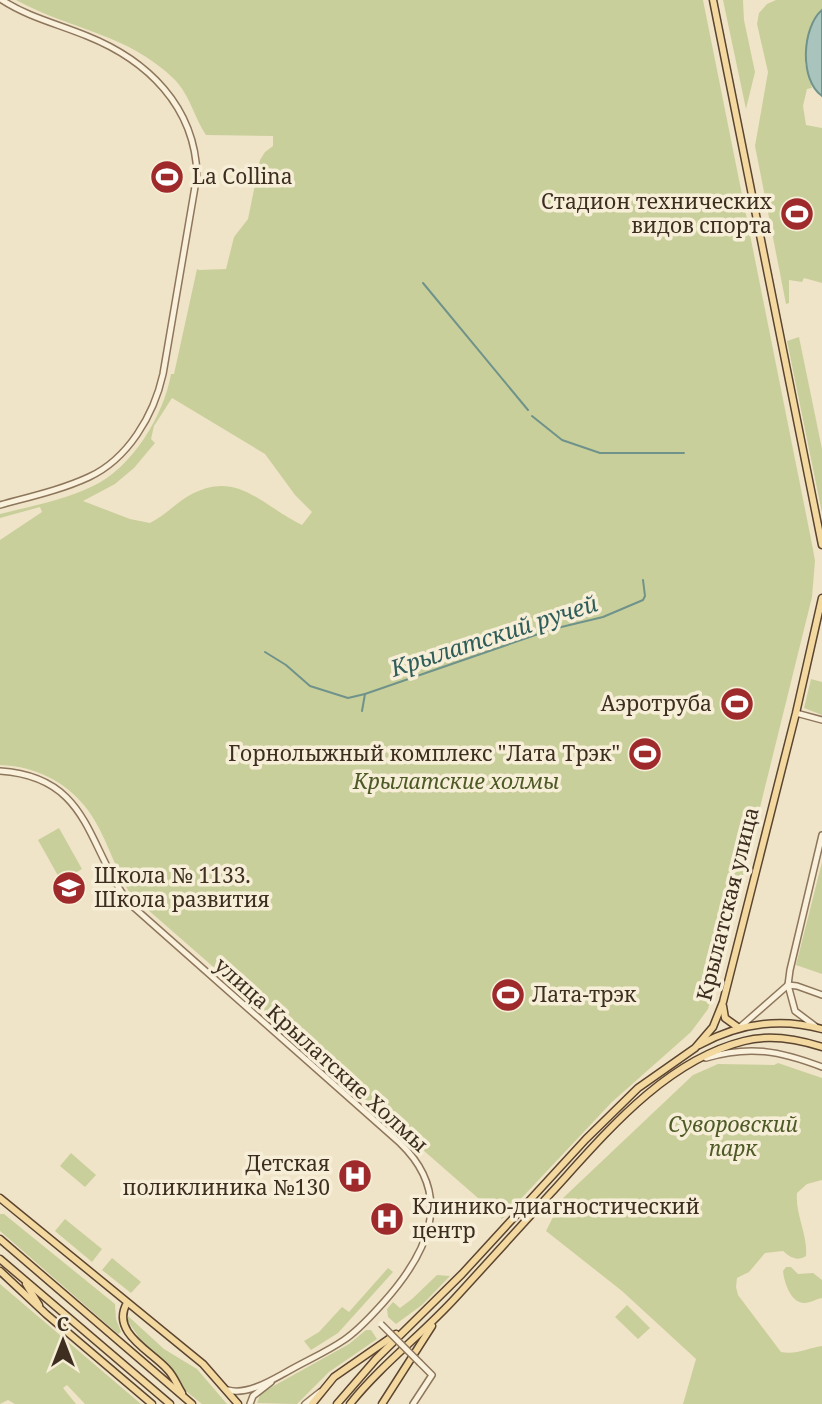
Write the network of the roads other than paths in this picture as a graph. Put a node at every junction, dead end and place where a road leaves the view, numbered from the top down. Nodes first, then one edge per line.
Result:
1 (2, 0) edge
2 (713, 0) edge
3 (0, 505) edge
4 (822, 545) edge
5 (822, 598) edge
6 (796, 713) junction
7 (822, 720) edge
8 (0, 771) edge
9 (822, 835) edge
10 (788, 985) junction
11 (822, 995) edge
12 (723, 1002) junction
13 (739, 1028) junction
14 (820, 1028) edge
15 (822, 1047) edge
16 (695, 1048) junction
17 (700, 1059) junction
18 (822, 1067) edge
19 (0, 1198) edge
20 (0, 1239) edge
21 (0, 1259) edge
22 (0, 1271) edge
23 (21, 1277) junction
24 (453, 1301) junction
25 (127, 1303) junction
26 (46, 1314) junction
27 (372, 1315) junction
28 (420, 1317) junction
29 (282, 1374) junction
30 (228, 1390) junction
31 (322, 1390) junction
32 (186, 1398) junction
33 (152, 1404) edge
34 (170, 1404) edge
35 (192, 1404) edge
36 (238, 1404) edge
37 (250, 1404) edge
38 (305, 1404) edge
39 (312, 1404) edge
40 (337, 1404) edge
41 (350, 1404) edge
42 (382, 1404) edge
43 (413, 1404) edge

1 - 3 street
2 - 4 main road
5 - 6 main road, Крылатская улица
6 - 7 street
6 - 12 main road, Крылатская улица
8 - 27 street, улица Крылатские Холмы
9 - 10 street
10 - 11 street
10 - 13 street
10 - 14 street
12 - 13 main road
12 - 16 main road, Крылатская улица
13 - 14 main road
13 - 16 main road
15 - 17 main road
16 - 28 main road, Крылатская улица
17 - 18 street
17 - 24 main road
19 - 25 main road
20 - 32 main road
21 - 23 main road
22 - 26 main road
23 - 26 main road
23 - 34 main road
24 - 41 main road
24 - 42 main road
25 - 30 main road
25 - 32 main road
26 - 33 main road
27 - 29 street, улица Крылатские Холмы
27 - 43 street, bridge
28 - 31 main road
28 - 40 main road, Крылатская улица
29 - 30 street, улица Крылатские Холмы
29 - 37 street
30 - 36 main road
31 - 38 street
31 - 39 main road
32 - 35 main road

